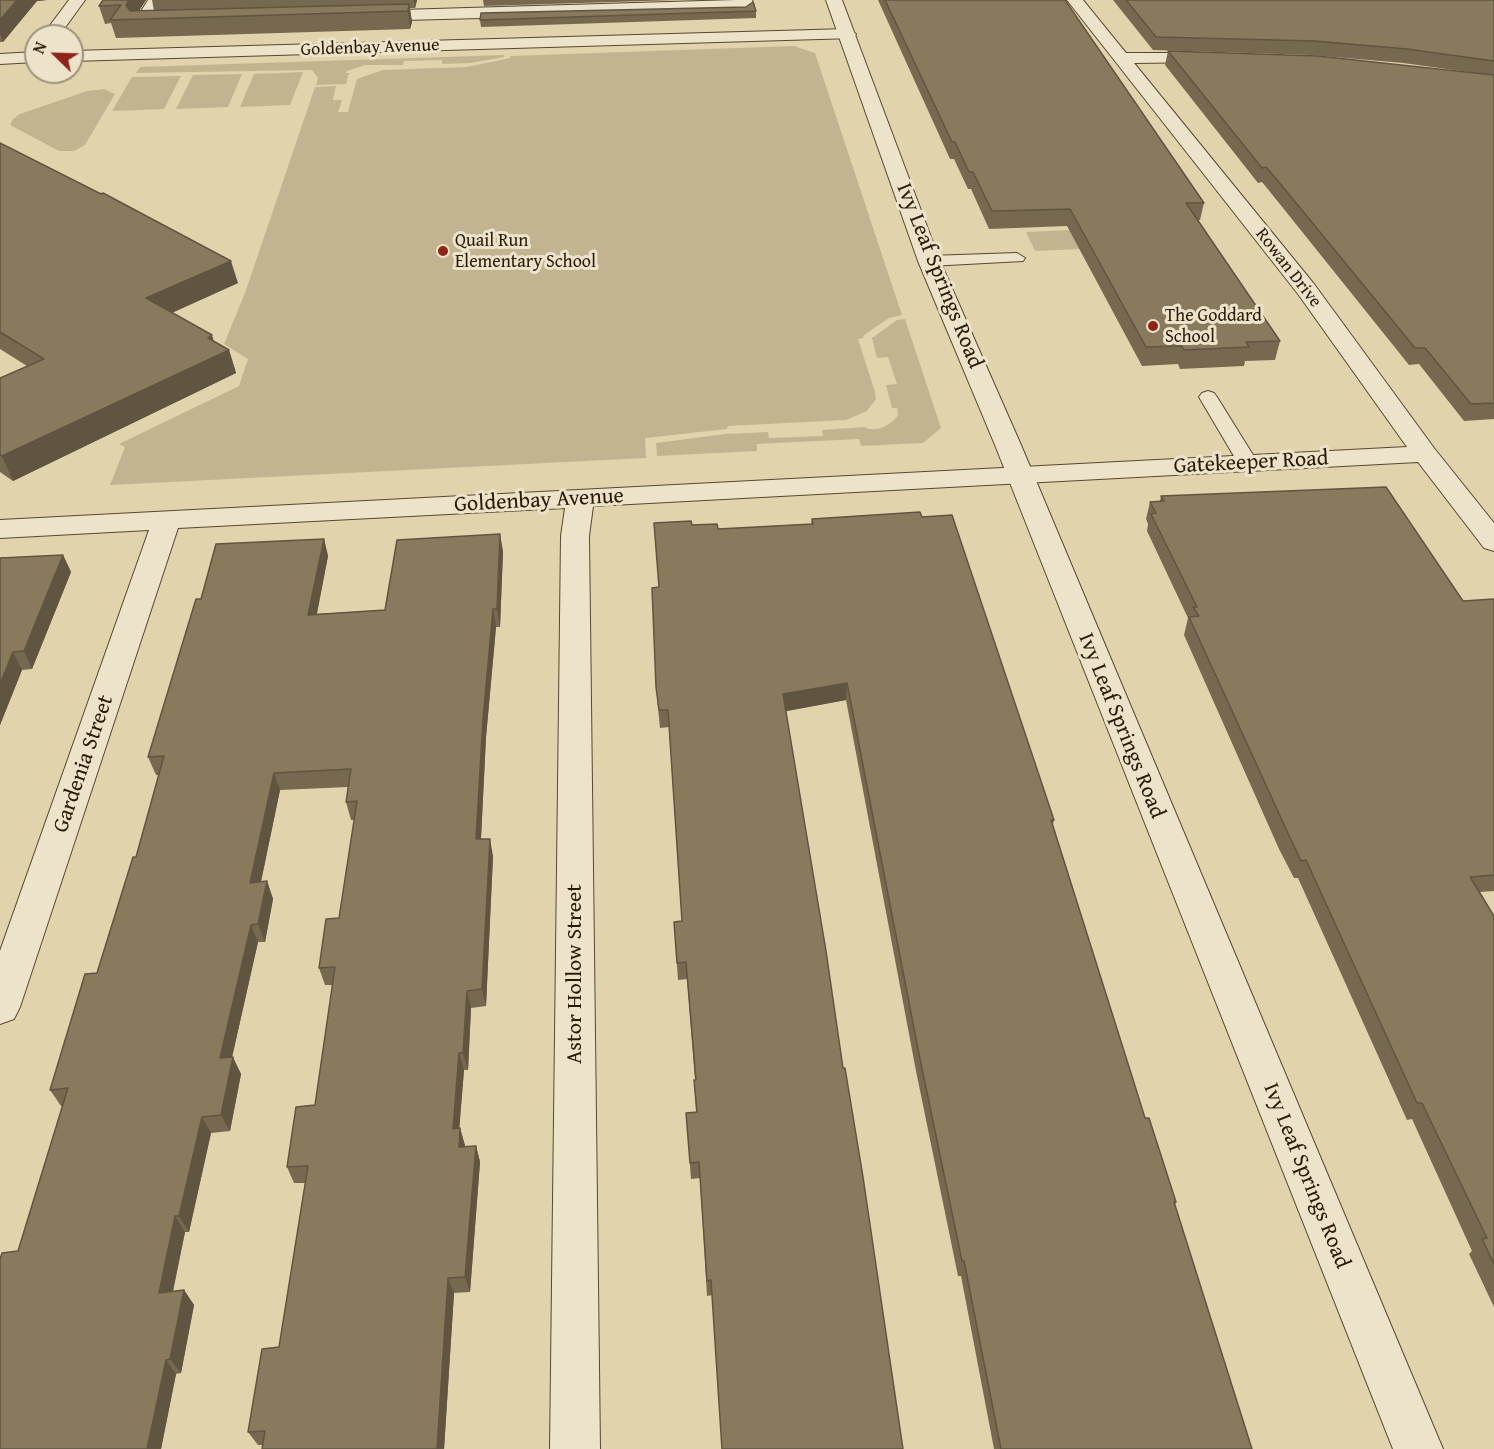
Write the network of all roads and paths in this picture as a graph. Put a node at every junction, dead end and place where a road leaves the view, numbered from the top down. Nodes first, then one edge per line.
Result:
1 (77, 0) edge
2 (156, 0) edge
3 (744, 0) edge
4 (834, 0) edge
5 (1075, 0) edge
6 (446, 13) junction
7 (352, 16) dead end
8 (188, 22) edge
9 (59, 24) edge
10 (848, 34) junction
11 (442, 46) junction
12 (84, 56) edge
13 (24, 57) edge
14 (1121, 58) junction
15 (1230, 58) edge
16 (0, 59) edge
17 (1017, 258) dead end
18 (929, 261) junction
19 (1208, 397) dead end
20 (1425, 454) junction
21 (1248, 463) junction
22 (1078, 472) joint
23 (1020, 475) junction
24 (580, 498) junction
25 (166, 520) junction
26 (0, 529) edge
27 (1494, 542) edge
28 (0, 1007) edge
29 (575, 1449) edge
30 (1418, 1449) edge

1 - 9 street
2 - 8 street
3 - 6 street
4 - 10 street, Ivy Leaf Springs Road
5 - 14 street, Rowan Drive
6 - 7 street
6 - 11 street
10 - 11 street, Goldenbay Avenue
10 - 18 street, Ivy Leaf Springs Road
11 - 12 street, Goldenbay Avenue
13 - 16 street
14 - 15 street
14 - 20 street, Rowan Drive
17 - 18 lane
18 - 23 street, Ivy Leaf Springs Road
19 - 21 lane
20 - 21 street, Gatekeeper Road
20 - 27 street, Rowan Drive
21 - 22 street, Gatekeeper Road
22 - 23 street, Goldenbay Avenue
23 - 24 street, Goldenbay Avenue
23 - 30 street, Ivy Leaf Springs Road
24 - 25 street, Goldenbay Avenue
24 - 29 street, Astor Hollow Street
25 - 26 street, Goldenbay Avenue
25 - 28 street, Gardenia Street

